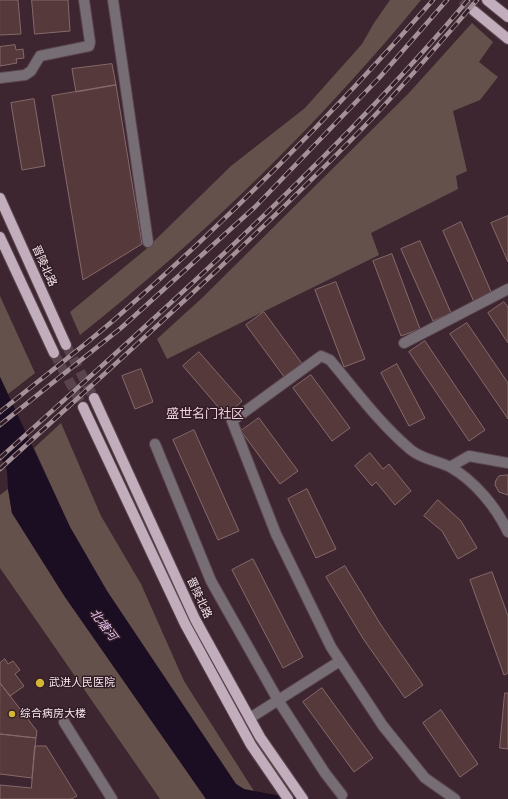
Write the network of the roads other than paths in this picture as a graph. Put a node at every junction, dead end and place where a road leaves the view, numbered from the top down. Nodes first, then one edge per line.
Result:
1 (84, 0) edge
2 (113, 0) edge
3 (487, 0) edge
4 (474, 11) tunnel mouth
5 (508, 17) edge
6 (508, 39) edge
7 (0, 78) edge
8 (0, 198) edge
9 (0, 237) edge
10 (148, 242) dead end
11 (508, 289) edge
12 (404, 343) dead end
13 (66, 344) tunnel mouth
14 (54, 353) tunnel mouth
15 (94, 398) tunnel mouth
16 (83, 407) tunnel mouth
17 (155, 444) dead end
18 (508, 463) edge
19 (450, 467) junction
20 (508, 532) edge
21 (340, 661) junction
22 (278, 700) junction
23 (250, 718) junction
24 (64, 722) dead end
25 (342, 795) dead end
26 (112, 799) edge
27 (288, 799) edge
28 (303, 799) edge
29 (455, 799) edge

1 - 7 street
2 - 10 street
3 - 5 main road
4 - 6 main road
8 - 13 main road, 晋陵北路
9 - 14 main road
11 - 12 street
15 - 23 main road, 晋陵北路
16 - 27 main road
17 - 22 street
18 - 19 street
19 - 20 street
19 - 21 street
21 - 22 street
21 - 29 street
22 - 23 street
22 - 25 street
23 - 28 main road, 晋陵北路
24 - 26 street

